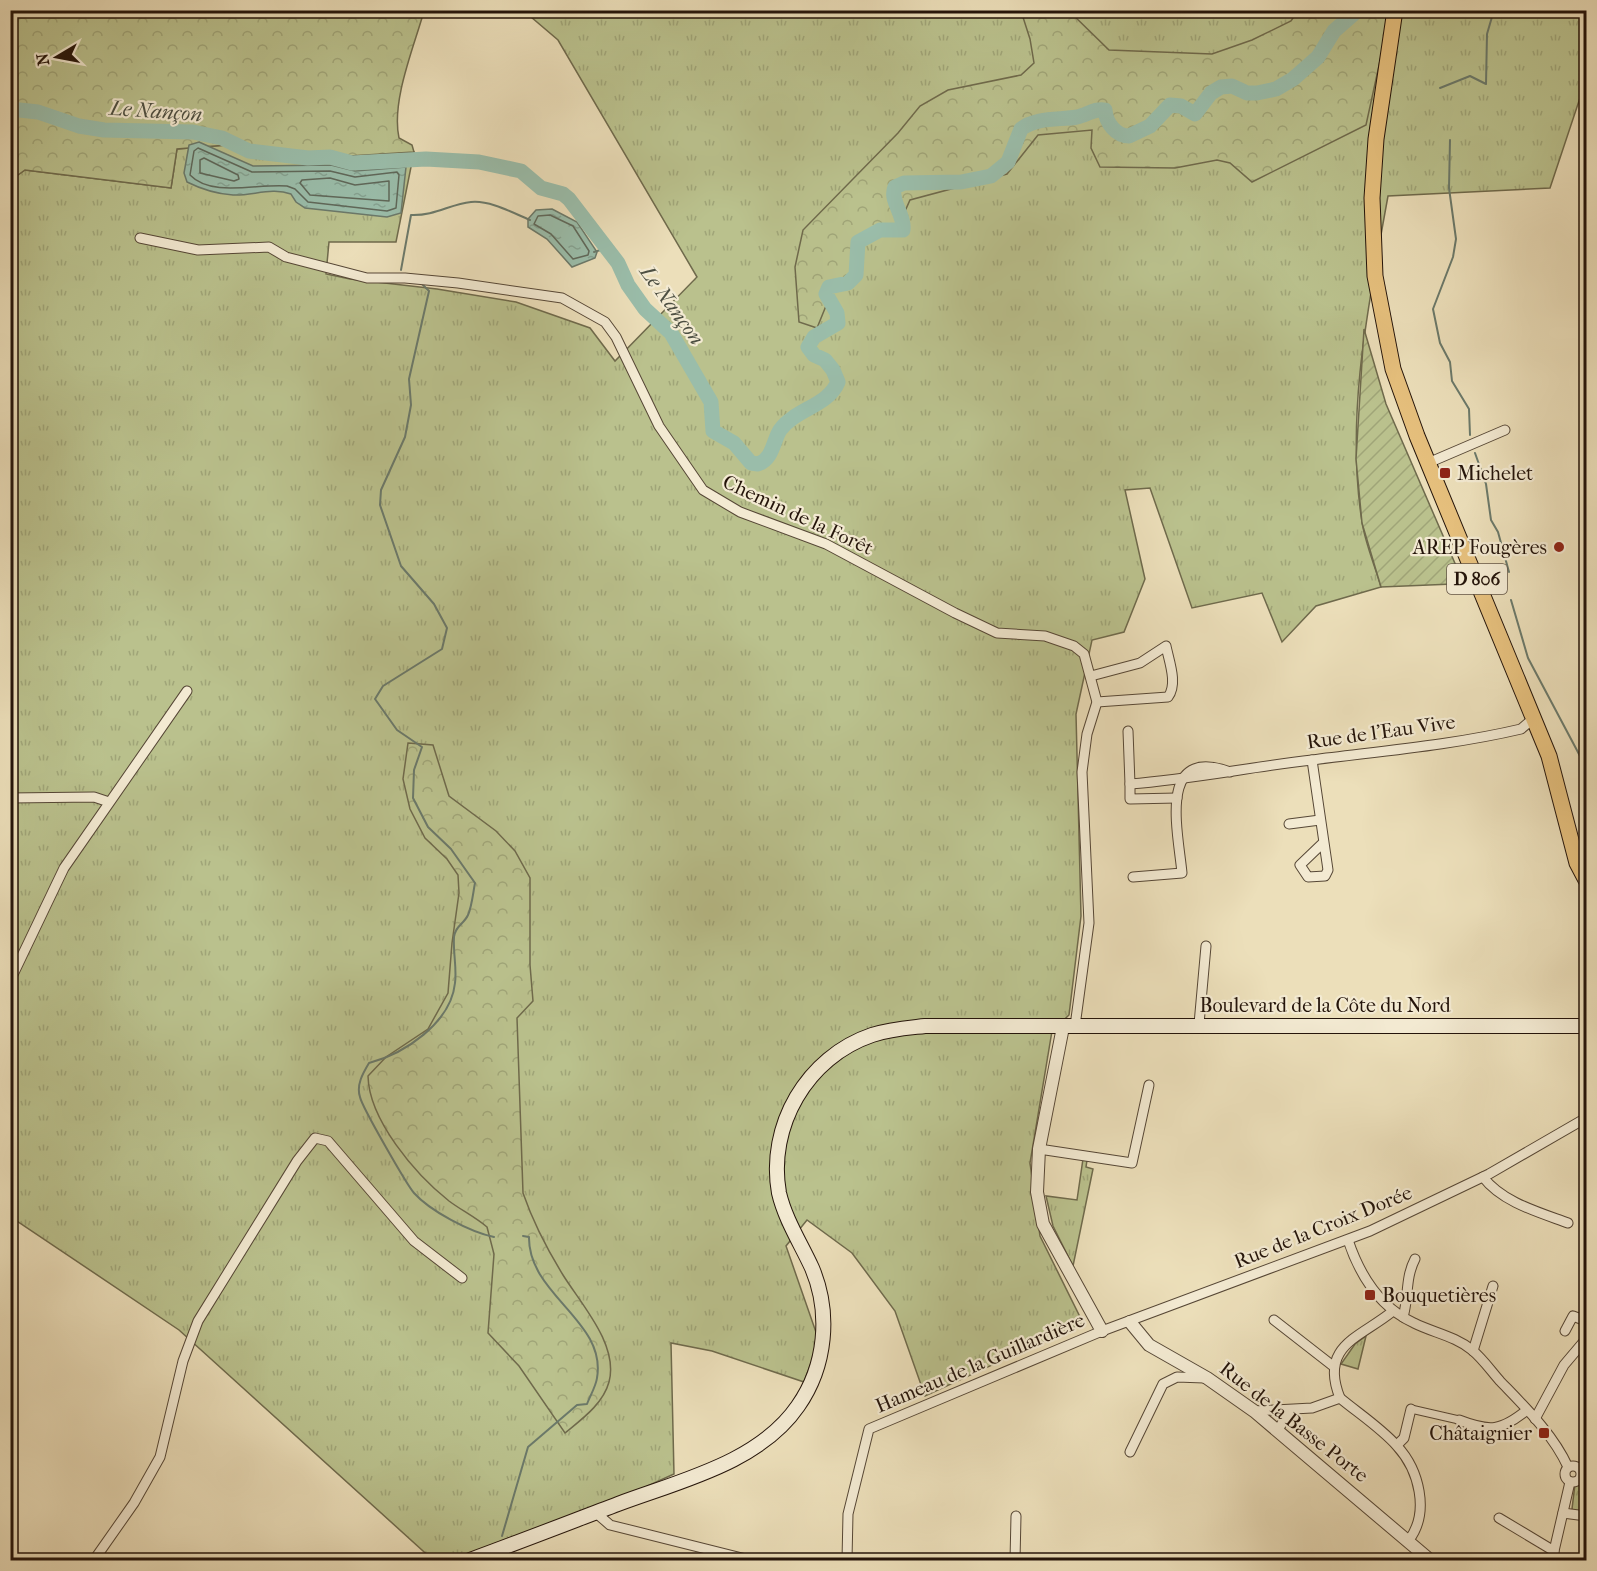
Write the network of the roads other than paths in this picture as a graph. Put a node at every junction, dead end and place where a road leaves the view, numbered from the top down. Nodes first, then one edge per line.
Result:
1 (1395, 10) edge
2 (140, 238) dead end
3 (1505, 430) dead end
4 (1428, 463) junction
5 (1091, 675) junction
6 (187, 691) dead end
7 (1096, 702) junction
8 (1534, 718) junction
9 (1128, 731) dead end
10 (1312, 760) junction
11 (1180, 780) junction
12 (1130, 784) junction
13 (10, 798) edge
14 (1177, 798) junction
15 (109, 802) junction
16 (1320, 820) junction
17 (1289, 824) dead end
18 (1324, 842) dead end
19 (1133, 877) dead end
20 (1587, 880) edge
21 (1206, 946) dead end
22 (10, 981) edge
23 (1200, 1024) junction
24 (1587, 1026) edge
25 (1069, 1027) junction
26 (1149, 1085) dead end
27 (1587, 1118) edge
28 (1039, 1149) junction
29 (1483, 1177) junction
30 (1568, 1223) dead end
31 (1348, 1240) junction
32 (1415, 1260) dead end
33 (462, 1278) dead end
34 (1493, 1286) dead end
35 (1393, 1311) junction
36 (1402, 1317) junction
37 (1274, 1320) dead end
38 (1587, 1321) edge
39 (1130, 1322) junction
40 (1102, 1331) junction
41 (1565, 1331) dead end
42 (1587, 1339) edge
43 (1473, 1351) junction
44 (1333, 1366) junction
45 (1207, 1378) junction
46 (1340, 1398) junction
47 (1411, 1409) joint
48 (1290, 1410) junction
49 (1527, 1410) junction
50 (1254, 1411) junction
51 (1535, 1419) junction
52 (1459, 1420) joint
53 (1278, 1431) junction
54 (1397, 1445) junction
55 (1130, 1452) dead end
56 (1568, 1467) junction
57 (1579, 1482) edge
58 (595, 1512) junction
59 (1563, 1513) junction
60 (1016, 1516) dead end
61 (1587, 1516) edge
62 (1498, 1518) dead end
63 (1409, 1540) junction
64 (1554, 1556) edge
65 (94, 1560) edge
66 (470, 1560) edge
67 (750, 1560) edge
68 (847, 1560) edge
69 (1015, 1560) edge
70 (1430, 1560) edge

1 - 4 main road, D 806
2 - 5 street, Chemin de la Forêt
3 - 4 street
4 - 8 main road, D 806
5 - 7 street, Chemin de la Forêt
5 - 7 street
6 - 15 street
7 - 25 street, Chemin de la Forêt
8 - 10 street, Rue de l'Eau Vive
8 - 20 main road, D 806
9 - 12 street
10 - 11 street, Rue de l'Eau Vive
10 - 16 street
11 - 12 street, Rue de l'Eau Vive
11 - 14 street
12 - 14 street
13 - 15 street
14 - 19 street
15 - 22 street
16 - 17 street
16 - 18 street
21 - 23 street
23 - 24 main road, Boulevard de la Côte du Nord
23 - 25 main road, Boulevard de la Côte du Nord
25 - 28 street
25 - 58 main road, Boulevard de la Côte du Nord
26 - 28 street
27 - 29 street, Rue de la Croix Dorée
28 - 40 street
29 - 30 street
29 - 31 street, Rue de la Croix Dorée
31 - 35 street
31 - 39 street, Rue de la Croix Dorée
32 - 36 street
33 - 65 street
34 - 43 street
35 - 36 street
35 - 44 street
36 - 43 street
37 - 44 street
38 - 41 street
39 - 40 street, Hameau de la Guillardière
39 - 45 street, Rue de la Basse Porte
40 - 68 street, Hameau de la Guillardière
42 - 51 street
43 - 49 street
44 - 46 street
45 - 50 street, Rue de la Basse Porte
45 - 55 street
46 - 48 street
46 - 54 street
47 - 52 street
47 - 54 street
48 - 50 street
48 - 53 street
49 - 51 street
49 - 52 street
50 - 53 street, Rue de la Basse Porte
51 - 56 street
53 - 63 street, Rue de la Basse Porte
54 - 63 street
56 - 57 street
56 - 57 street
57 - 59 street
58 - 66 main road, Boulevard de la Côte du Nord
58 - 67 street
59 - 61 street
59 - 64 street
60 - 69 street
62 - 64 street
63 - 70 street, Rue de la Basse Porte

